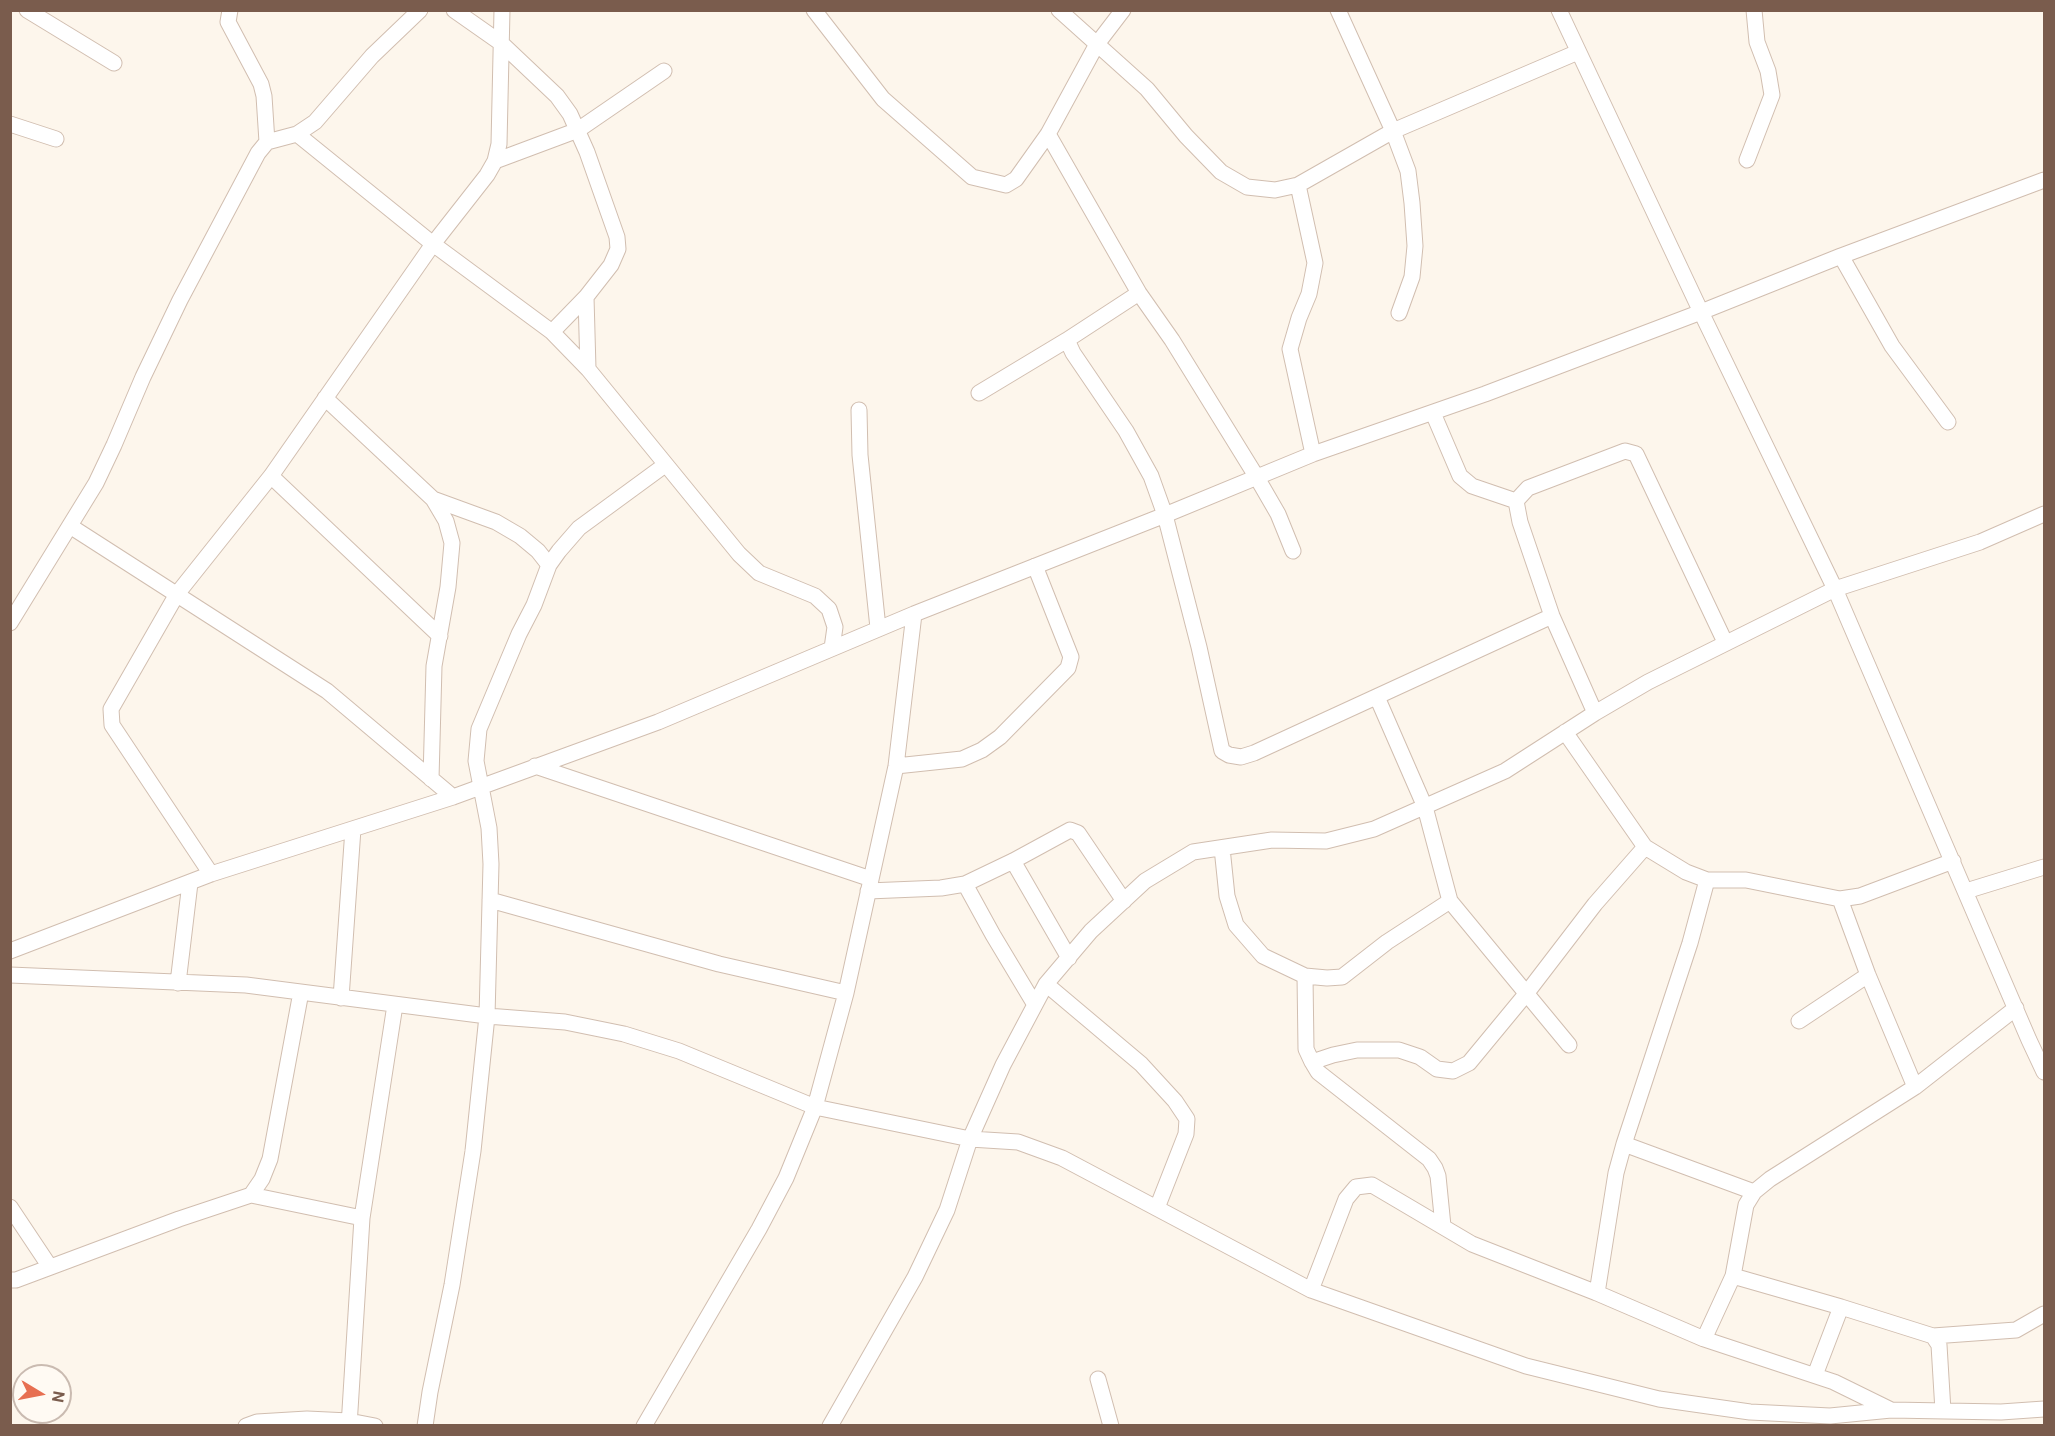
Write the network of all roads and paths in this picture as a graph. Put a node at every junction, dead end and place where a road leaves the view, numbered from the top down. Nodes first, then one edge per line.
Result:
1 (27, 10) edge
2 (52, 10) edge
3 (230, 10) edge
4 (420, 10) edge
5 (454, 10) edge
6 (502, 10) edge
7 (814, 10) edge
8 (1059, 10) edge
9 (1123, 10) edge
10 (1338, 10) edge
11 (1559, 10) edge
12 (1754, 10) edge
13 (58, 28) junction
14 (501, 43) junction
15 (1097, 44) junction
16 (1578, 52) junction
17 (114, 63) dead end
18 (664, 71) dead end
19 (10, 124) edge
20 (578, 130) junction
21 (1393, 130) junction
22 (297, 134) junction
23 (1048, 134) junction
24 (56, 139) dead end
25 (267, 142) junction
26 (1747, 160) dead end
27 (495, 161) junction
28 (2044, 180) edge
29 (1298, 185) junction
30 (433, 244) junction
31 (1840, 256) junction
32 (1139, 293) junction
33 (586, 297) junction
34 (1701, 312) junction
35 (1399, 314) dead end
36 (552, 332) junction
37 (1067, 340) junction
38 (588, 369) junction
39 (979, 393) dead end
40 (325, 398) junction
41 (859, 410) dead end
42 (1433, 413) junction
43 (1948, 422) dead end
44 (1312, 454) junction
45 (665, 465) junction
46 (271, 476) junction
47 (1256, 476) junction
48 (433, 499) junction
49 (1516, 501) junction
50 (2044, 514) edge
51 (1165, 515) junction
52 (70, 526) junction
53 (1293, 551) dead end
54 (549, 565) junction
55 (1035, 566) junction
56 (1834, 588) junction
57 (177, 594) junction
58 (914, 614) junction
59 (1552, 616) junction
60 (10, 623) edge
61 (878, 628) junction
62 (440, 636) junction
63 (1725, 642) junction
64 (832, 648) junction
65 (1377, 697) junction
66 (1595, 712) junction
67 (1565, 732) junction
68 (536, 766) junction
69 (896, 766) junction
70 (431, 779) junction
71 (481, 786) junction
72 (453, 797) junction
73 (1425, 807) junction
74 (353, 829) junction
75 (1645, 847) junction
76 (1221, 848) junction
77 (1013, 861) junction
78 (1953, 861) junction
79 (2044, 867) edge
80 (211, 874) junction
81 (1707, 880) junction
82 (190, 883) junction
83 (965, 884) junction
84 (870, 885) junction
85 (1966, 891) junction
86 (1840, 899) junction
87 (490, 900) junction
88 (1124, 901) junction
89 (1450, 901) junction
90 (10, 951) edge
91 (1069, 957) junction
92 (10, 975) edge
93 (1868, 975) junction
94 (1305, 976) junction
95 (178, 983) junction
96 (1046, 984) junction
97 (301, 992) junction
98 (846, 993) junction
99 (1526, 994) junction
100 (341, 998) junction
101 (395, 1005) junction
102 (1035, 1005) junction
103 (2016, 1008) junction
104 (487, 1016) junction
105 (1799, 1021) dead end
106 (2044, 1035) edge
107 (2029, 1040) junction
108 (1569, 1045) dead end
109 (1311, 1062) junction
110 (2044, 1072) edge
111 (1915, 1087) junction
112 (815, 1107) junction
113 (970, 1139) junction
114 (1624, 1144) junction
115 (1754, 1192) junction
116 (251, 1195) junction
117 (10, 1207) edge
118 (1157, 1208) junction
119 (363, 1218) junction
120 (1443, 1226) junction
121 (50, 1267) junction
122 (1732, 1276) junction
123 (10, 1280) edge
124 (1311, 1290) junction
125 (1597, 1293) junction
126 (1841, 1307) junction
127 (2044, 1314) edge
128 (1933, 1336) junction
129 (1704, 1339) junction
130 (1815, 1375) junction
131 (1098, 1379) dead end
132 (2044, 1409) edge
133 (1891, 1410) junction
134 (1943, 1411) junction
135 (349, 1423) edge
136 (246, 1425) edge
137 (375, 1425) edge
138 (425, 1425) edge
139 (644, 1425) edge
140 (830, 1425) edge
141 (1111, 1425) edge

1 - 13 street
2 - 13 street
3 - 25 street
4 - 22 street
5 - 14 street
6 - 14 street
7 - 23 street
8 - 15 street
9 - 15 street
10 - 21 street
11 - 16 street
12 - 26 street
13 - 17 street
14 - 20 street
14 - 27 street
15 - 23 street
15 - 29 street
16 - 21 street
16 - 34 street
18 - 20 street
19 - 24 street
20 - 27 street
20 - 33 street
21 - 29 street
21 - 35 street
22 - 25 street
22 - 30 street
23 - 32 street
25 - 52 street
27 - 30 street
28 - 31 street
29 - 44 street
30 - 36 street
30 - 40 street
31 - 34 street
31 - 43 street
32 - 37 street
32 - 47 street
33 - 36 street
33 - 38 street
34 - 42 street
34 - 56 street
36 - 38 street
37 - 39 street
37 - 51 street
38 - 45 street
40 - 46 street
40 - 48 street
41 - 61 street
42 - 44 street
42 - 49 street
44 - 47 street
45 - 54 street
45 - 64 street
46 - 57 street
46 - 62 street
47 - 51 street
47 - 53 street
48 - 54 street
48 - 62 street
49 - 59 street
49 - 63 street
50 - 56 street
51 - 55 street
51 - 65 street
52 - 57 street
52 - 60 street
54 - 71 street
55 - 58 street
55 - 69 street
56 - 63 street
56 - 78 street
57 - 70 street
57 - 80 street
58 - 61 street
58 - 69 street
59 - 65 street
59 - 66 street
61 - 64 street
62 - 70 street
63 - 66 street
64 - 68 street
65 - 73 street
66 - 67 street
67 - 73 street
67 - 75 street
68 - 71 street
68 - 84 street
69 - 84 street
70 - 72 street
71 - 72 street
71 - 87 street
72 - 74 street
73 - 76 street
73 - 89 street
74 - 80 street
74 - 100 street
75 - 81 street
75 - 99 street
76 - 88 street
76 - 94 street
77 - 83 street
77 - 88 street
77 - 91 street
78 - 85 street
78 - 86 street
79 - 85 street
80 - 82 street
81 - 86 street
81 - 114 street
82 - 90 street
82 - 95 street
83 - 84 street
83 - 102 street
84 - 98 street
85 - 103 street
86 - 93 street
87 - 98 street
87 - 104 street
88 - 91 street
89 - 94 street
89 - 99 street
91 - 96 street
92 - 95 street
93 - 105 street
93 - 111 street
94 - 109 street
95 - 97 street
96 - 102 street
96 - 118 street
97 - 100 street
97 - 116 street
98 - 112 street
99 - 108 street
99 - 109 street
100 - 101 street
101 - 104 street
101 - 119 street
102 - 113 street
103 - 107 street
103 - 111 street
104 - 112 street
104 - 138 street
106 - 107 street
107 - 110 street
109 - 120 street
111 - 115 street
112 - 113 street
112 - 139 street
113 - 118 street
113 - 140 street
114 - 115 street
114 - 125 street
115 - 122 street
116 - 119 street
116 - 121 street
117 - 121 street
118 - 124 street
119 - 135 street
120 - 124 street
120 - 125 street
121 - 123 street
122 - 126 street
122 - 129 street
124 - 133 street
125 - 129 street
126 - 128 street
126 - 130 street
127 - 128 street
128 - 134 street
129 - 130 street
130 - 133 street
131 - 141 street
132 - 134 street
133 - 134 street
135 - 136 street
135 - 137 street

